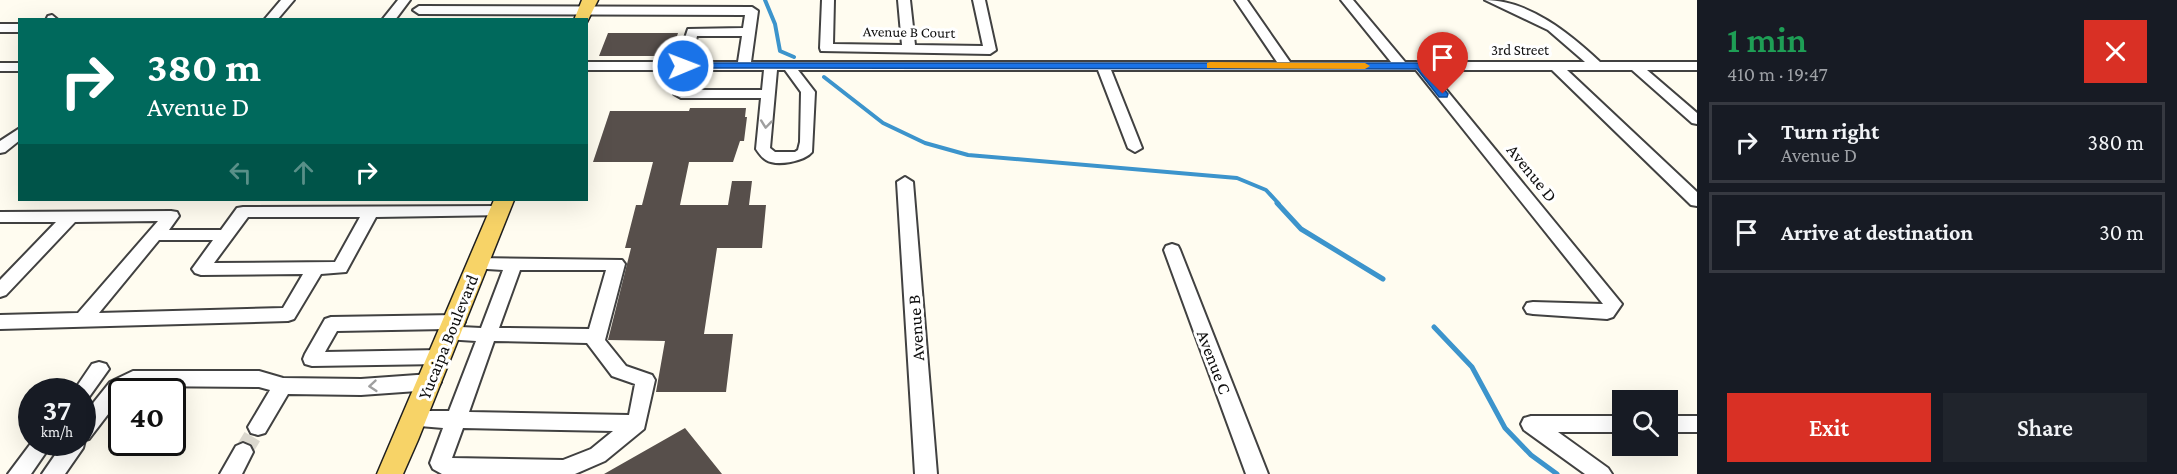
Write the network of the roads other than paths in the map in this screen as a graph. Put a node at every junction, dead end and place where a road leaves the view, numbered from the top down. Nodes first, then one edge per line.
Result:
1 (288, 0) edge
2 (404, 0) edge
3 (828, 0) edge
4 (904, 0) edge
5 (979, 0) edge
6 (1241, 0) edge
7 (1347, 0) edge
8 (1491, 0) edge
9 (418, 10) edge
10 (586, 10) edge
11 (272, 18) edge
12 (390, 18) edge
13 (0, 28) edge
14 (18, 28) edge
15 (749, 32) junction
16 (893, 49) junction
17 (909, 49) junction
18 (744, 65) junction
19 (771, 65) junction
20 (788, 65) junction
21 (894, 65) junction
22 (588, 66) edge
23 (683, 66) junction
24 (1103, 66) junction
25 (1286, 66) junction
26 (1401, 66) junction
27 (1420, 66) junction
28 (1555, 66) junction
29 (1636, 66) junction
30 (1697, 66) edge
31 (0, 67) edge
32 (18, 67) edge
33 (1598, 67) junction
34 (681, 94) dead end
35 (768, 94) junction
36 (1697, 120) edge
37 (1135, 148) dead end
38 (905, 182) dead end
39 (1697, 201) edge
40 (502, 205) edge
41 (371, 211) junction
42 (71, 216) junction
43 (0, 217) edge
44 (154, 235) junction
45 (225, 235) junction
46 (1172, 250) dead end
47 (477, 264) junction
48 (514, 264) junction
49 (315, 269) junction
50 (0, 291) edge
51 (1533, 308) dead end
52 (82, 321) junction
53 (0, 322) edge
54 (454, 328) junction
55 (488, 334) junction
56 (596, 336) junction
57 (441, 357) junction
58 (99, 369) dead end
59 (92, 378) edge
60 (431, 382) junction
61 (283, 386) junction
62 (96, 415) edge
63 (415, 419) junction
64 (456, 420) junction
65 (637, 423) junction
66 (1612, 424) edge
67 (1678, 424) edge
68 (1697, 424) edge
69 (258, 427) tunnel mouth
70 (243, 452) tunnel mouth
71 (34, 456) edge
72 (66, 456) edge
73 (20, 474) edge
74 (52, 474) edge
75 (231, 474) edge
76 (390, 474) edge
77 (926, 474) edge
78 (1257, 474) edge
79 (1600, 474) edge

1 - 11 street
2 - 12 street
3 - 16 street, Avenue B Court
4 - 17 street
5 - 17 street, Avenue B Court
6 - 25 street
7 - 26 street
8 - 33 street
9 - 10 street
10 - 15 street
13 - 14 street
15 - 18 street
15 - 23 street
16 - 17 street, Avenue B Court
16 - 21 street
18 - 19 street, 3rd Street
18 - 23 street, 3rd Street
19 - 20 street, 3rd Street
19 - 35 street
20 - 21 street, 3rd Street
35 -> 20 street
21 - 24 street, 3rd Street
22 - 23 street, 3rd Street
24 - 25 street, 3rd Street
24 - 37 street
25 - 26 street, 3rd Street
26 - 27 street, 3rd Street
27 - 28 street, 3rd Street
27 - 51 street, Avenue D
28 - 33 street, 3rd Street
28 - 39 street
29 - 30 street, 3rd Street
29 - 33 street, 3rd Street
29 - 36 street
31 - 32 street
34 - 35 street
38 - 77 street, Avenue B
40 - 41 street
40 - 47 main road, Yucaipa Boulevard
41 - 45 street
41 - 49 street
42 - 43 street
42 - 44 street
42 - 50 street
44 - 45 street
44 - 52 street
45 - 49 street
46 - 78 street, Avenue C
47 - 48 street
47 - 54 main road, Yucaipa Boulevard
48 - 55 street
48 - 56 street
49 - 52 street
52 - 53 street
54 - 55 street
54 - 57 main road, Yucaipa Boulevard
54 - 57 street
55 - 56 street
55 - 64 street
56 - 65 street
57 - 60 main road, Yucaipa Boulevard
58 - 59 street
60 -> 61 street
60 - 63 main road, Yucaipa Boulevard
61 - 62 street
61 - 69 street
63 - 64 street
63 - 76 main road, Yucaipa Boulevard
64 - 65 street
64 - 65 street
66 - 79 street
67 - 68 street
70 - 75 street
71 - 73 street
72 - 74 street

